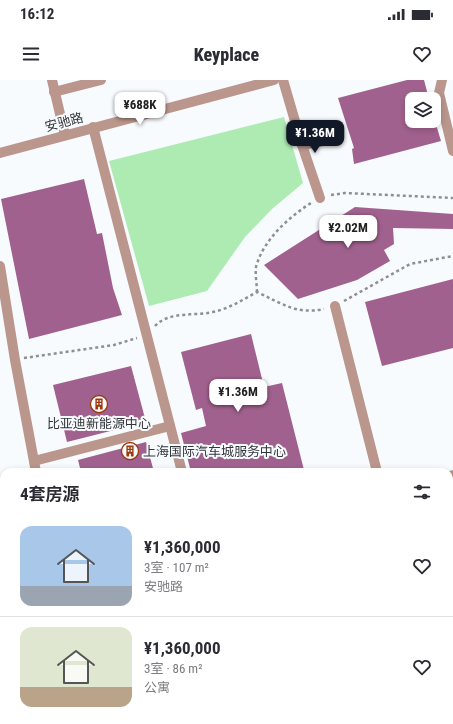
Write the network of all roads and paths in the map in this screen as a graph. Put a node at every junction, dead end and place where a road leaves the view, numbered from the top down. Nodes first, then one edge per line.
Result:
1 (52, 80) edge
2 (101, 80) edge
3 (274, 80) edge
4 (283, 80) edge
5 (442, 80) edge
6 (243, 84) edge
7 (54, 92) junction
8 (93, 127) junction
9 (66, 135) junction
10 (323, 141) dead end
11 (302, 145) junction
12 (453, 151) edge
13 (0, 153) edge
14 (320, 198) junction
15 (453, 198) edge
16 (453, 256) edge
17 (0, 266) edge
18 (257, 292) junction
19 (335, 306) junction
20 (146, 336) junction
21 (15, 360) junction
22 (170, 426) junction
23 (34, 461) junction
24 (35, 468) edge
25 (181, 468) edge
26 (376, 468) edge

1 - 7 street
2 - 7 street
3 - 6 street, 安驰路
4 - 11 street
5 - 12 street
6 - 8 street, 安驰路
7 - 9 street
8 - 9 street, 安驰路
8 - 20 street
9 - 13 street, 安驰路
10 - 11 street
11 - 14 street
14 - 15 path
14 - 18 path
16 - 19 path
17 - 21 street
18 - 19 path
18 - 20 path
19 - 26 street
20 - 21 path
20 - 22 street
21 - 23 street
22 - 23 street
22 - 25 street
23 - 24 street

